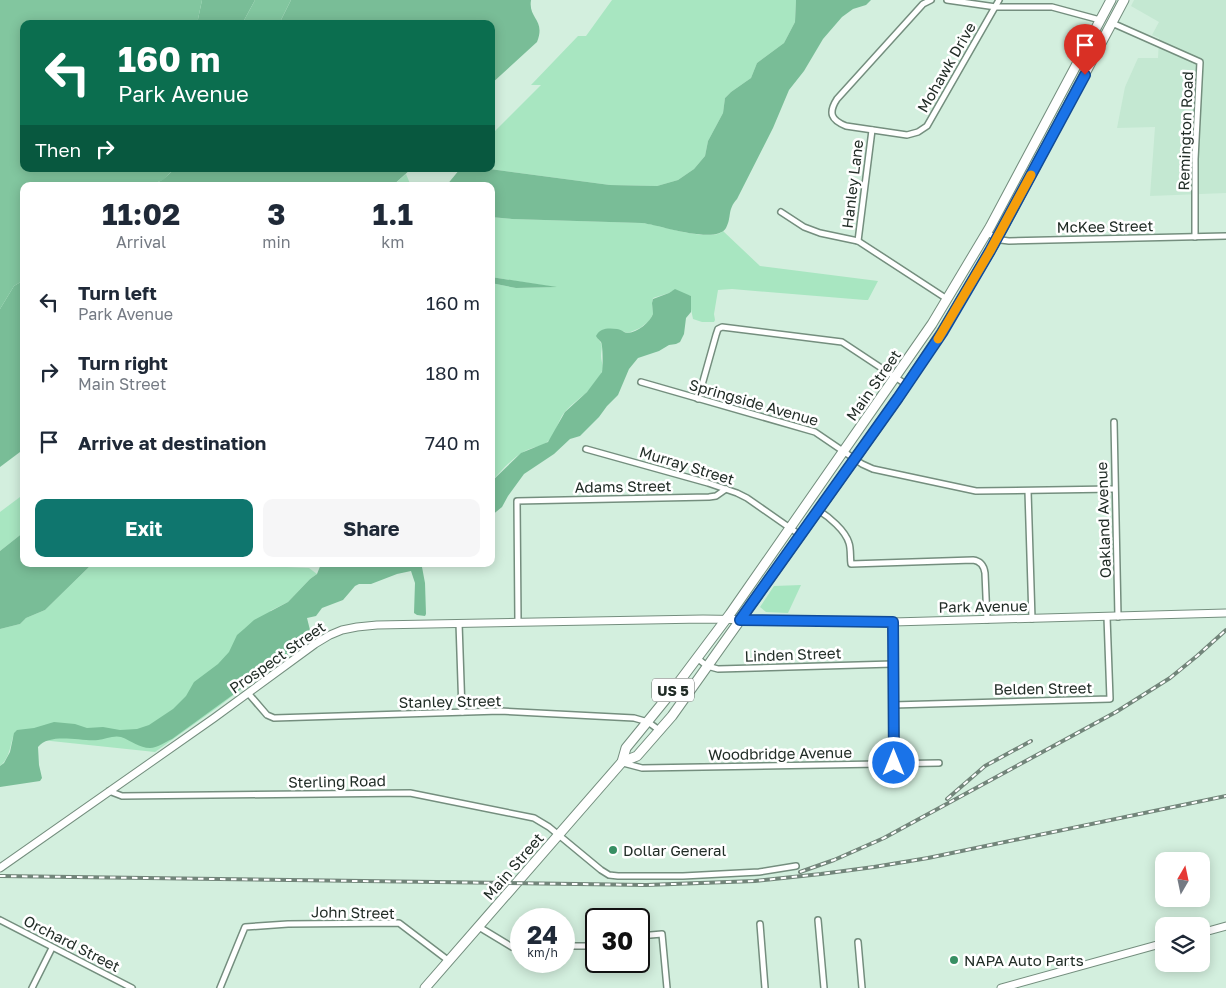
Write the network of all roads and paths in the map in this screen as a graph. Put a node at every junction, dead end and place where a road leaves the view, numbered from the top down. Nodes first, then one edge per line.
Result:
1 (931, 0) edge
2 (947, 0) edge
3 (999, 0) edge
4 (1111, 0) edge
5 (1124, 0) edge
6 (996, 7) junction
7 (1100, 20) junction
8 (1112, 24) junction
9 (872, 130) junction
10 (1020, 172) junction
11 (1030, 177) junction
12 (781, 212) dead end
13 (987, 232) junction
14 (1226, 236) edge
15 (1196, 237) junction
16 (998, 238) junction
17 (858, 241) junction
18 (948, 299) junction
19 (896, 378) junction
20 (641, 382) dead end
21 (907, 385) junction
22 (698, 399) junction
23 (1114, 422) dead end
24 (586, 449) dead end
25 (844, 451) junction
26 (855, 459) junction
27 (726, 489) junction
28 (1114, 489) junction
29 (1028, 491) junction
30 (818, 510) junction
31 (790, 529) junction
32 (800, 535) junction
33 (1226, 613) edge
34 (1107, 616) junction
35 (1118, 616) junction
36 (726, 619) junction
37 (1032, 619) junction
38 (740, 620) junction
39 (987, 620) junction
40 (518, 622) junction
41 (893, 622) junction
42 (459, 623) junction
43 (697, 658) junction
44 (893, 664) junction
45 (707, 666) junction
46 (248, 693) junction
47 (893, 704) junction
48 (462, 712) junction
49 (648, 722) junction
50 (660, 730) junction
51 (622, 762) junction
52 (939, 762) dead end
53 (894, 763) junction
54 (109, 792) junction
55 (558, 835) junction
56 (796, 866) dead end
57 (0, 868) edge
58 (0, 920) edge
59 (818, 920) dead end
60 (760, 924) dead end
61 (479, 926) junction
62 (1226, 926) edge
63 (1210, 930) edge
64 (650, 935) edge
65 (858, 942) dead end
66 (1155, 945) edge
67 (510, 946) edge
68 (52, 948) junction
69 (449, 960) junction
70 (128, 987) edge
71 (32, 988) edge
72 (220, 988) edge
73 (425, 988) edge
74 (666, 988) edge
75 (765, 988) edge
76 (824, 988) edge
77 (862, 988) edge
78 (1001, 988) edge

1 - 9 street, Mohawk Drive
2 - 6 street, Mohawk Drive
3 - 6 street
4 - 7 highway, Main Street / US 5
5 - 8 highway, Main Street / US 5
6 - 7 street, Mohawk Drive
6 - 9 street, Mohawk Drive
7 - 10 highway, Main Street / US 5
8 - 11 highway, Main Street / US 5
8 - 15 street, Remington Road
9 - 17 street, Hanley Lane
10 - 11 highway
10 - 13 highway, Main Street / US 5
11 - 16 highway, Main Street / US 5
12 - 17 street
13 - 16 street, McKee Street
13 - 18 highway, Main Street / US 5
14 - 15 street, McKee Street
15 - 16 street, McKee Street
16 - 21 highway, Main Street / US 5
17 - 18 street
18 - 19 highway, Main Street / US 5
19 - 21 street
19 - 22 street
19 - 25 highway, Main Street / US 5
20 - 22 street, Springside Avenue
21 - 26 highway, Main Street / US 5
22 - 25 street, Springside Avenue
23 - 28 street, Oakland Avenue
24 - 27 street, Murray Street
25 - 26 street, Springside Avenue
25 - 31 highway, Main Street / US 5
26 - 29 street, Springside Avenue
26 - 30 highway, Main Street / US 5
27 - 31 street, Murray Street
27 - 40 street, Adams Street
28 - 29 street, Springside Avenue
28 - 35 street, Oakland Avenue
29 - 37 street
30 - 32 highway, Main Street / US 5
30 - 39 street
31 - 32 street, Murray Street
31 - 36 highway, Main Street / US 5
32 - 38 highway, Main Street / US 5
33 - 35 main road, Park Avenue
34 - 35 main road, Park Avenue
34 - 37 main road, Park Avenue
34 - 47 street, Belden Street
36 - 38 main road, Prospect Street
36 - 40 main road, Prospect Street
36 - 43 highway, Main Street / US 5
37 - 39 main road, Park Avenue
38 - 41 main road, Park Avenue
38 - 45 highway, Main Street / US 5
39 - 41 main road, Park Avenue
40 - 42 main road, Prospect Street
41 - 44 street
42 - 46 main road, Prospect Street
42 - 48 street
43 - 45 street
43 - 49 highway, Main Street / US 5
44 - 45 street, Linden Street
44 - 47 street
45 - 50 highway, Main Street / US 5
46 - 48 street, Stanley Street
46 - 54 main road, Prospect Street
47 - 53 street
48 - 49 street, Stanley Street
49 - 50 street, Stanley Street
49 - 51 highway, Main Street / US 5
50 - 51 highway, Main Street / US 5
51 - 53 street, Woodbridge Avenue
51 - 55 highway, Main Street / US 5
52 - 53 street, Woodbridge Avenue
54 - 55 street, Sterling Road
54 - 57 main road, Prospect Street
55 - 56 street, Sterling Road
55 - 61 highway, Main Street / US 5
58 - 68 street, Orchard Street
59 - 76 street
60 - 75 street
61 - 67 street
61 - 69 highway, Main Street / US 5
62 - 63 main road
64 - 74 street
65 - 77 street
66 - 78 main road
68 - 70 street, Orchard Street
68 - 71 street
69 - 72 street, John Street
69 - 73 highway, Main Street / US 5

